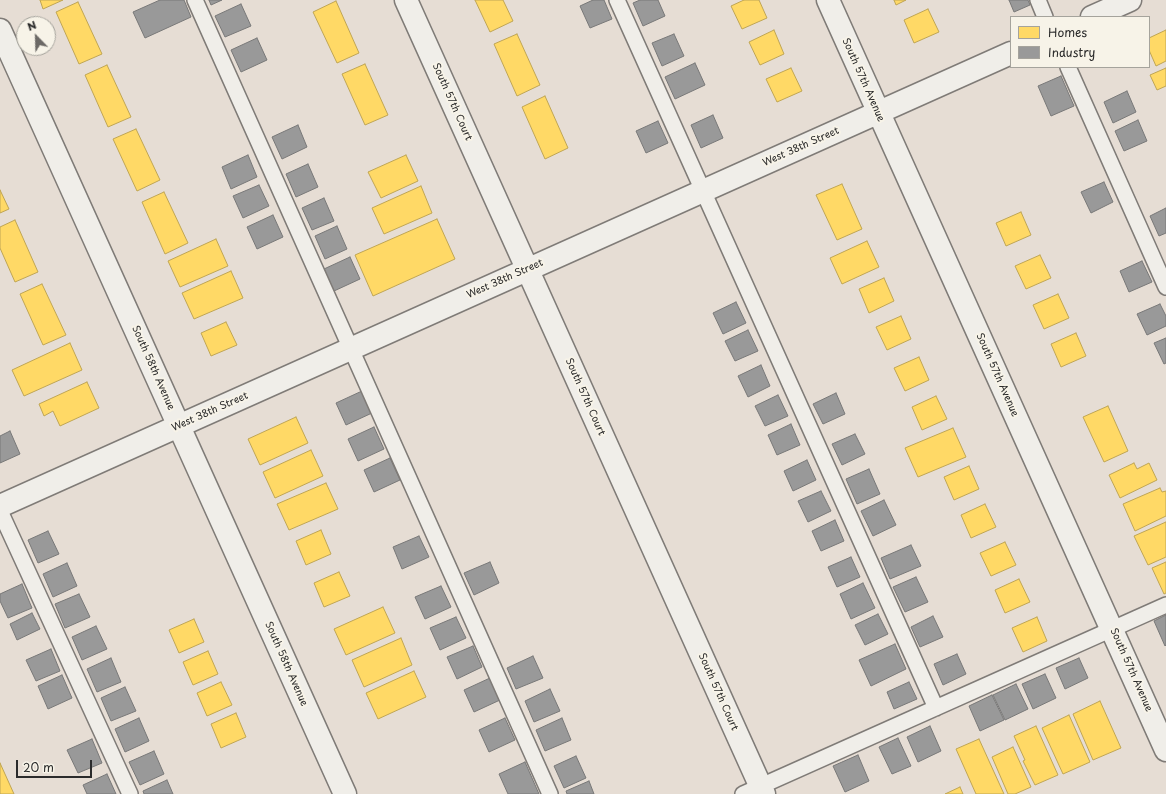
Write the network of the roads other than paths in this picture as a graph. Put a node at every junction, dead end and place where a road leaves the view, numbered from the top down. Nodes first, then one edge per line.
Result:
1 (195, 0) edge
2 (406, 0) edge
3 (617, 0) edge
4 (828, 0) edge
5 (1038, 0) edge
6 (1130, 0) edge
7 (1045, 16) edge
8 (1094, 16) edge
9 (0, 30) edge
10 (1010, 53) edge
11 (1068, 68) edge
12 (878, 113) junction
13 (703, 191) junction
14 (528, 270) junction
15 (1166, 286) edge
16 (352, 348) junction
17 (179, 425) junction
18 (0, 506) edge
19 (0, 511) edge
20 (1166, 605) edge
21 (1112, 629) junction
22 (936, 708) junction
23 (1166, 750) edge
24 (756, 792) edge
25 (130, 794) edge
26 (345, 794) edge
27 (550, 794) edge

1 - 16 lane
2 - 14 street, South 57th Court
3 - 13 lane
4 - 12 street, South 57th Avenue
5 - 7 lane
6 - 8 street
9 - 17 street, South 58th Avenue
10 - 12 street, West 38th Street
11 - 15 lane
12 - 13 street, West 38th Street
12 - 21 street, South 57th Avenue
13 - 14 street, West 38th Street
13 - 22 lane
14 - 16 street, West 38th Street
14 - 24 street, South 57th Court
16 - 17 street, West 38th Street
16 - 27 lane
17 - 18 street, West 38th Street
17 - 26 street, South 58th Avenue
19 - 25 lane
20 - 21 lane
21 - 22 lane
21 - 23 street, South 57th Avenue
22 - 24 lane

